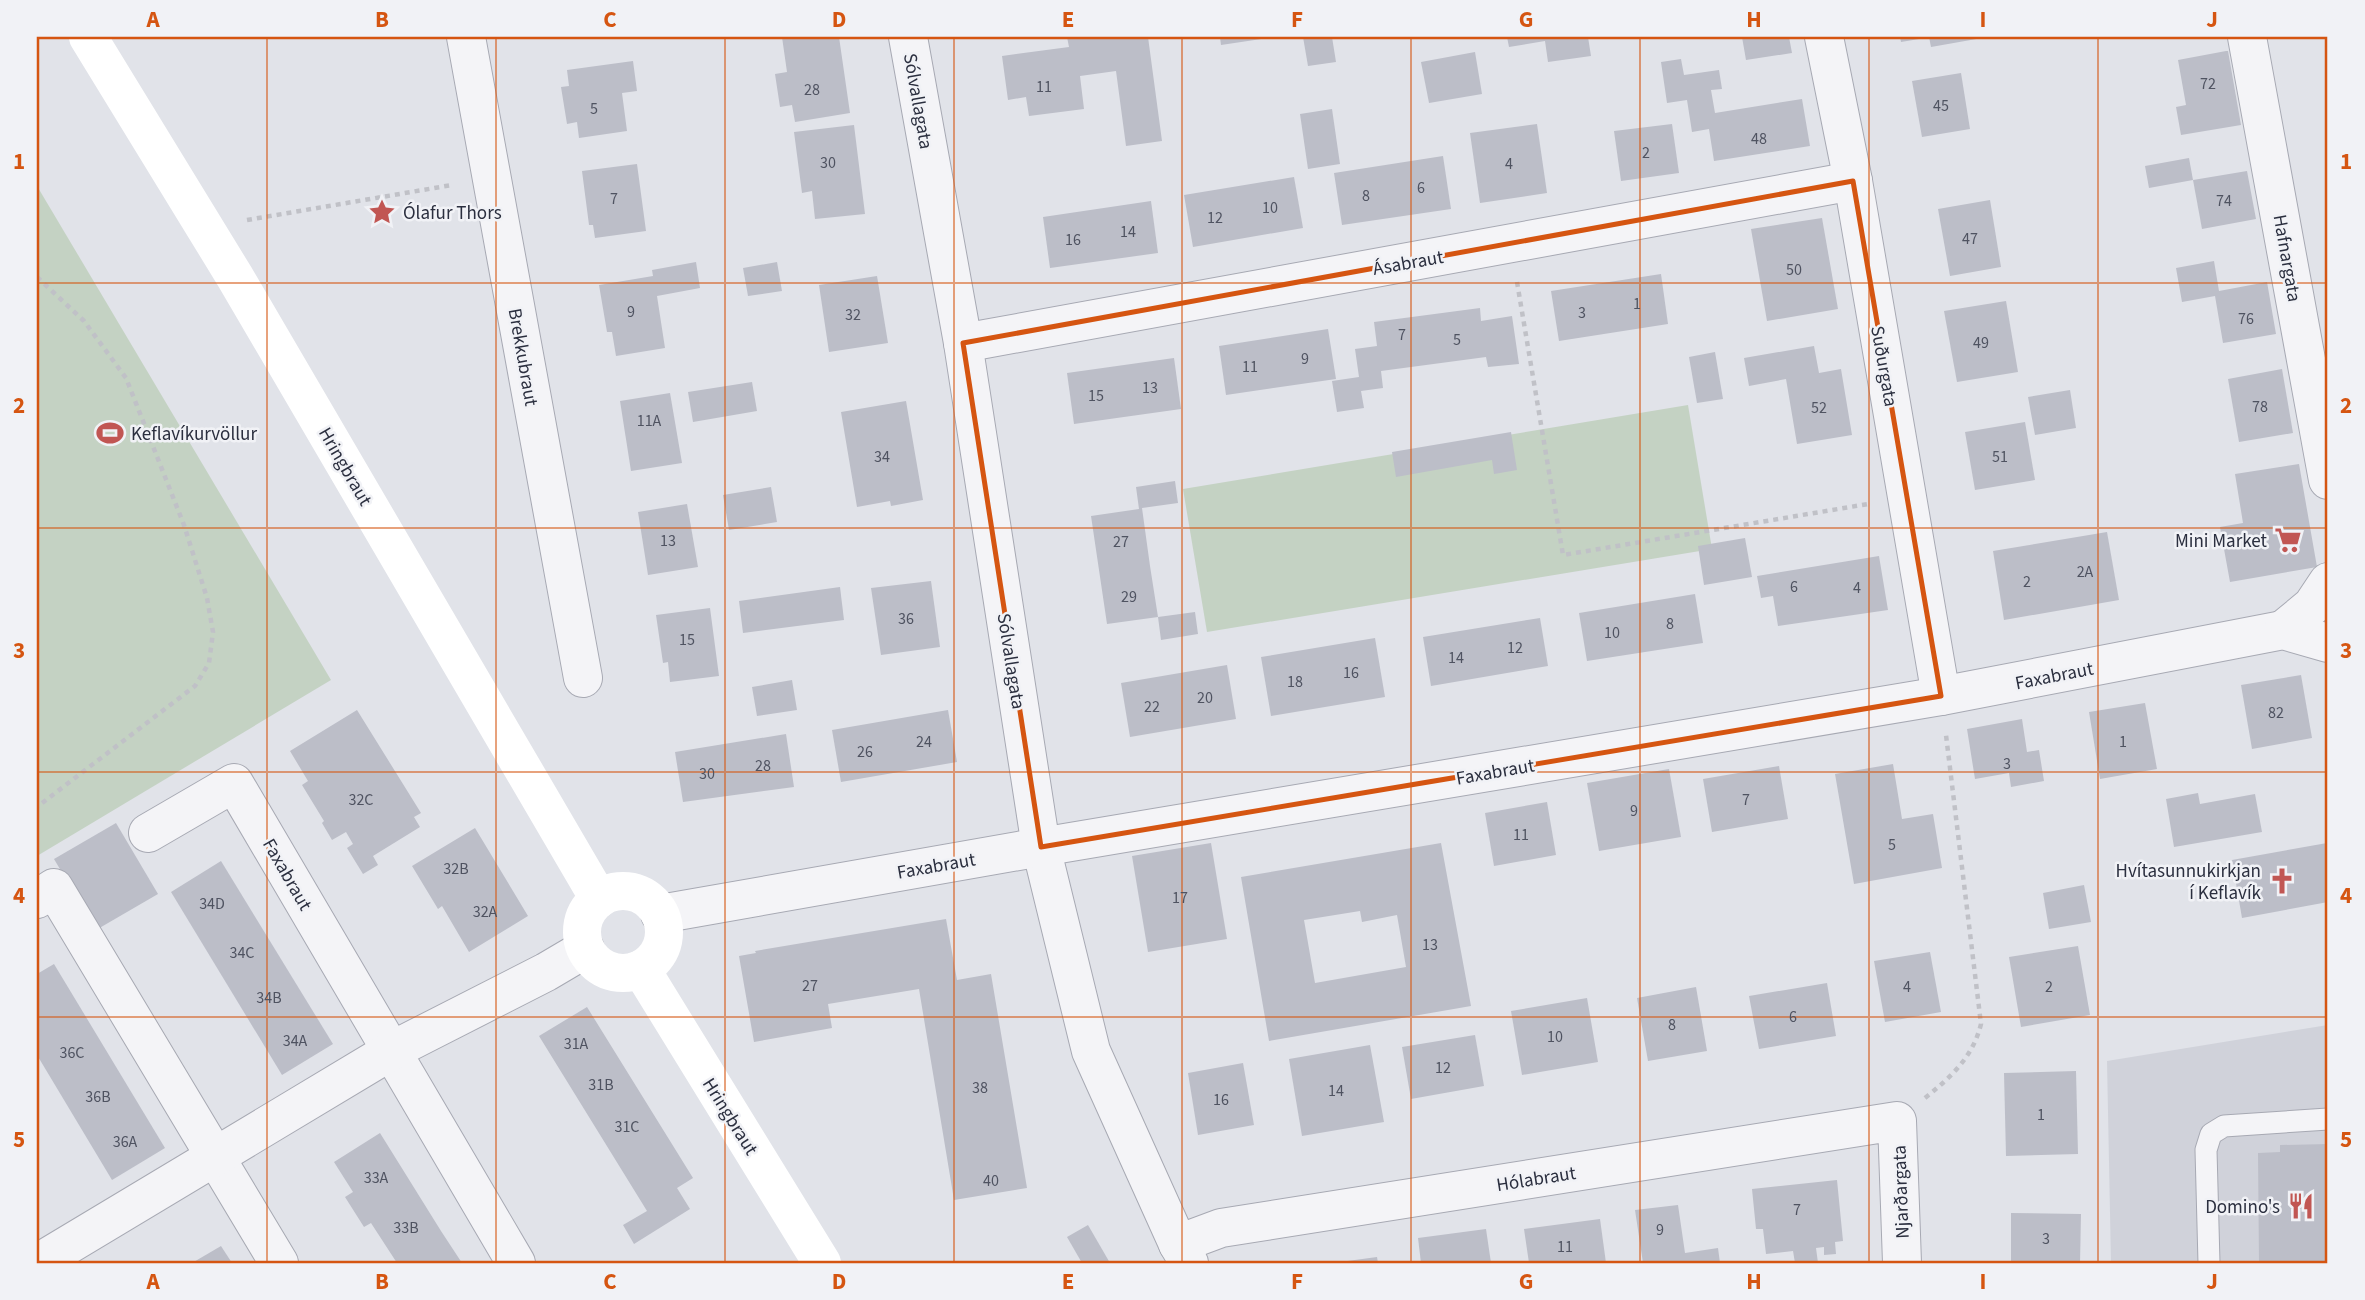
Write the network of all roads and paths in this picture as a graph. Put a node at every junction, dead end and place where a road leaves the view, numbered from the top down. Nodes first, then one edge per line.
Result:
1 (88, 37) edge
2 (466, 37) edge
3 (908, 37) edge
4 (1824, 37) edge
5 (2247, 37) edge
6 (492, 178) junction
7 (1853, 181) junction
8 (205, 227) junction
9 (1511, 244) junction
10 (37, 277) edge
11 (963, 343) junction
12 (2328, 480) edge
13 (1907, 498) junction
14 (2328, 582) edge
15 (2283, 629) junction
16 (2328, 643) edge
17 (583, 678) dead end
18 (1941, 696) junction
19 (37, 807) edge
20 (148, 833) dead end
21 (1041, 847) junction
22 (37, 899) edge
23 (599, 899) junction
24 (660, 914) junction
25 (586, 949) junction
26 (641, 969) junction
27 (391, 1051) junction
28 (2328, 1119) edge
29 (1897, 1121) junction
30 (215, 1156) junction
31 (44, 1254) edge
32 (1184, 1254) edge
33 (279, 1263) edge
34 (516, 1263) edge
35 (822, 1263) edge
36 (1902, 1263) edge
37 (2209, 1263) edge

1 - 8 main road, Hringbraut
2 - 6 street, Brekkubraut
3 - 11 street, Sólvallagata
4 - 7 street, Suðurgata
5 - 12 street, Hafnargata
6 - 8 path
6 - 17 street, Brekkubraut
7 - 9 street, Ásabraut
7 - 13 street, Suðurgata
8 - 23 main road, Hringbraut
9 - 11 street, Ásabraut
9 - 13 path
10 - 19 path
11 - 21 street, Sólvallagata
13 - 18 street, Suðurgata
14 - 15 street
15 - 16 street, Faxabraut
15 - 18 street, Faxabraut
18 - 21 street, Faxabraut
18 - 29 path
20 - 27 street, Faxabraut
21 - 24 street, Faxabraut
21 - 32 street, Sólvallagata
22 - 30 street
23 - 24 main road
23 - 25 main road
24 - 26 main road
25 - 26 main road
25 - 27 street
26 - 35 main road, Hringbraut
27 - 30 street
27 - 34 street, Faxabraut
28 - 37 lane
29 - 32 street, Hólabraut
29 - 36 street, Njarðargata
30 - 31 street
30 - 33 street

